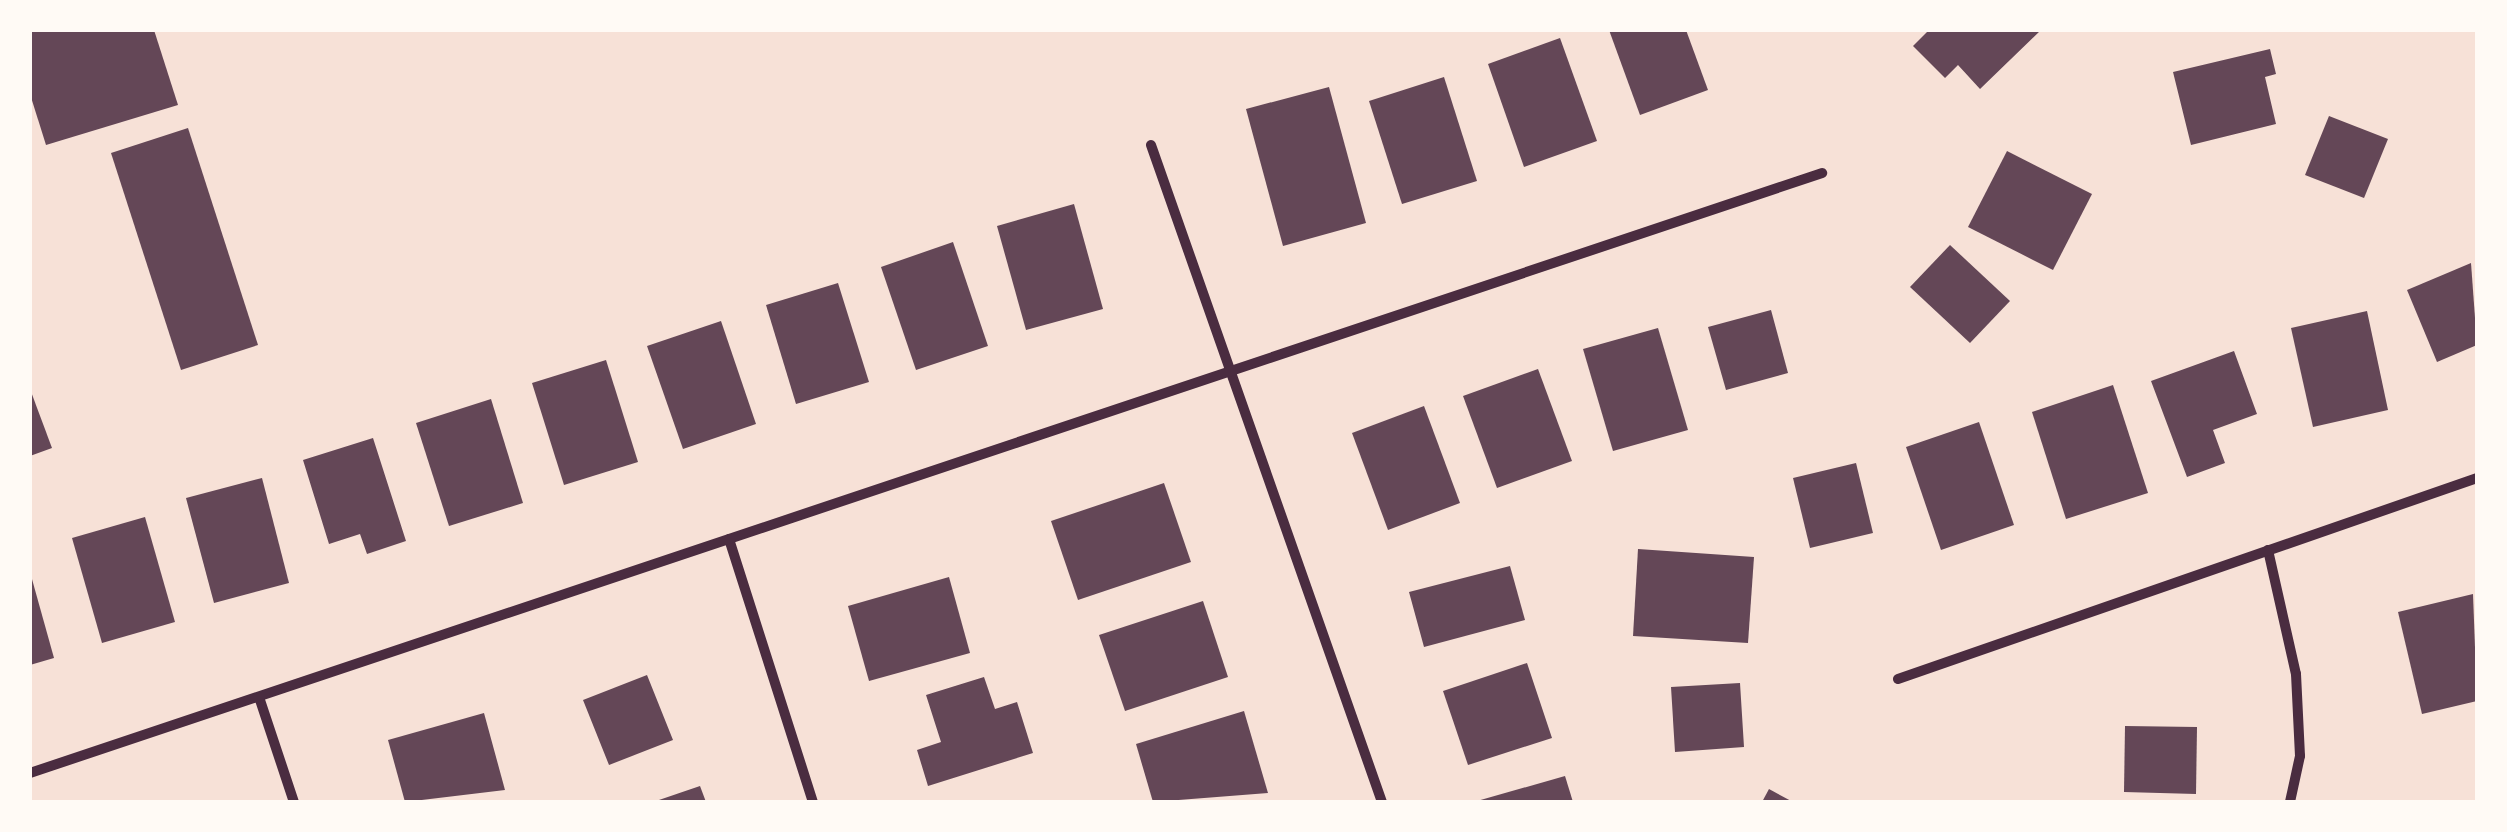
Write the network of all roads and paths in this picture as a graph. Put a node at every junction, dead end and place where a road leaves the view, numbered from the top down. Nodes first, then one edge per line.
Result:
1 (1152, 145) dead end
2 (1822, 173) dead end
3 (1233, 370) junction
4 (2477, 478) edge
5 (729, 539) junction
6 (2268, 550) junction
7 (1898, 678) dead end
8 (259, 697) junction
9 (30, 774) edge
10 (294, 802) edge
11 (813, 802) edge
12 (1382, 802) edge
13 (2290, 802) edge

1 - 3 street
2 - 3 street
3 - 5 street
3 - 12 street
4 - 6 street
5 - 8 street
5 - 11 street
6 - 7 street
6 - 13 street
8 - 9 street
8 - 10 street

